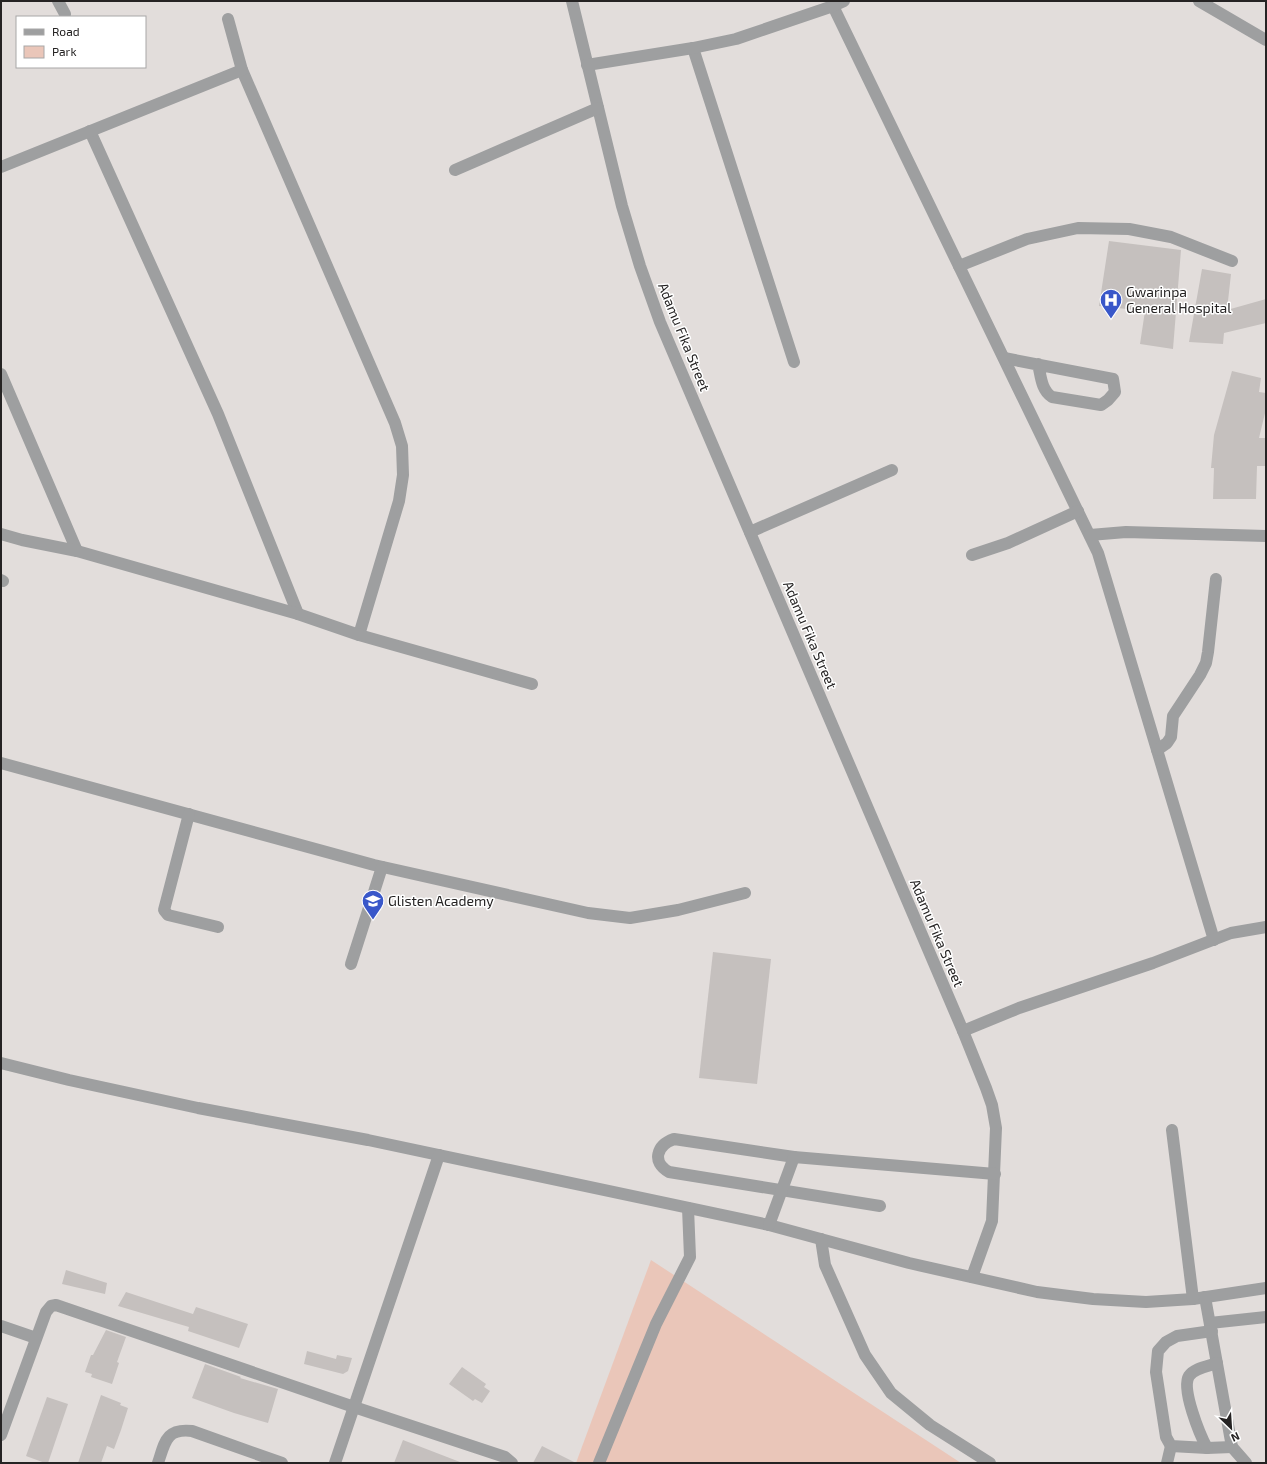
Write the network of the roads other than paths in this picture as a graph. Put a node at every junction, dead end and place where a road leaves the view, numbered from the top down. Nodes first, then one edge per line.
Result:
1 (58, 1) edge
2 (572, 1) edge
3 (1199, 1) edge
4 (839, 4) edge
5 (65, 14) dead end
6 (228, 19) dead end
7 (1266, 40) edge
8 (694, 48) junction
9 (587, 65) junction
10 (242, 70) junction
11 (598, 108) junction
12 (90, 131) junction
13 (1, 167) edge
14 (455, 170) dead end
15 (1232, 261) dead end
16 (959, 266) junction
17 (1004, 358) junction
18 (794, 362) dead end
19 (1038, 364) junction
20 (1, 374) edge
21 (892, 470) dead end
22 (1078, 511) junction
23 (750, 532) junction
24 (1, 534) edge
25 (1090, 536) junction
26 (1266, 536) edge
27 (77, 551) junction
28 (972, 555) dead end
29 (1216, 579) dead end
30 (298, 614) junction
31 (359, 635) junction
32 (532, 684) dead end
33 (1157, 750) junction
34 (1, 763) edge
35 (189, 814) junction
36 (382, 867) junction
37 (744, 894) dead end
38 (218, 927) dead end
39 (1266, 927) edge
40 (1214, 940) junction
41 (351, 964) dead end
42 (963, 1031) junction
43 (1, 1063) edge
44 (1172, 1130) dead end
45 (439, 1155) junction
46 (794, 1157) junction
47 (995, 1174) junction
48 (782, 1189) junction
49 (880, 1206) dead end
50 (688, 1208) junction
51 (769, 1225) junction
52 (822, 1239) junction
53 (972, 1277) junction
54 (1266, 1288) edge
55 (1199, 1298) junction
56 (1266, 1317) edge
57 (1, 1326) edge
58 (1211, 1327) junction
59 (36, 1338) junction
60 (1217, 1363) junction
61 (354, 1407) junction
62 (3, 1421) edge
63 (1, 1435) edge
64 (1171, 1446) junction
65 (1232, 1447) junction
66 (1207, 1448) junction
67 (158, 1463) edge
68 (282, 1463) edge
69 (335, 1463) edge
70 (512, 1463) edge
71 (599, 1463) edge
72 (990, 1463) edge
73 (1167, 1463) edge
74 (1246, 1463) edge

1 - 5 street
2 - 9 street, Adamu Fika Street
3 - 7 street
4 - 8 street
4 - 16 street
6 - 10 street
8 - 9 street
8 - 18 street
9 - 11 street, Adamu Fika Street
10 - 12 street
10 - 31 street
11 - 14 street
11 - 23 street, Adamu Fika Street
12 - 13 street
12 - 30 street
15 - 16 street
16 - 17 street
17 - 19 street
17 - 22 street
19 - 19 street
20 - 27 street
21 - 23 street
22 - 25 street
22 - 28 street
23 - 42 street, Adamu Fika Street
24 - 27 street
25 - 26 street
25 - 33 street
27 - 30 street
29 - 33 street
30 - 31 street
31 - 32 street
33 - 40 street
34 - 35 street
35 - 36 street
35 - 38 street
36 - 37 street
36 - 41 street
39 - 40 street
40 - 42 street
42 - 47 street, Adamu Fika Street
43 - 45 street
44 - 55 street
45 - 50 street
45 - 61 street
46 - 47 street
46 - 48 street
46 - 48 street
47 - 53 street, Adamu Fika Street
48 - 49 street
48 - 51 street
50 - 51 street
50 - 71 street
51 - 52 street
52 - 53 street
52 - 72 street
53 - 55 street
54 - 55 street
55 - 58 street
56 - 58 street
57 - 59 street
58 - 60 street
58 - 64 street
59 - 61 street
59 - 62 street
60 - 65 street
60 - 66 street
61 - 69 street
61 - 70 street
62 - 63 street
64 - 66 street
64 - 73 street
65 - 66 street
65 - 74 street
67 - 68 street

